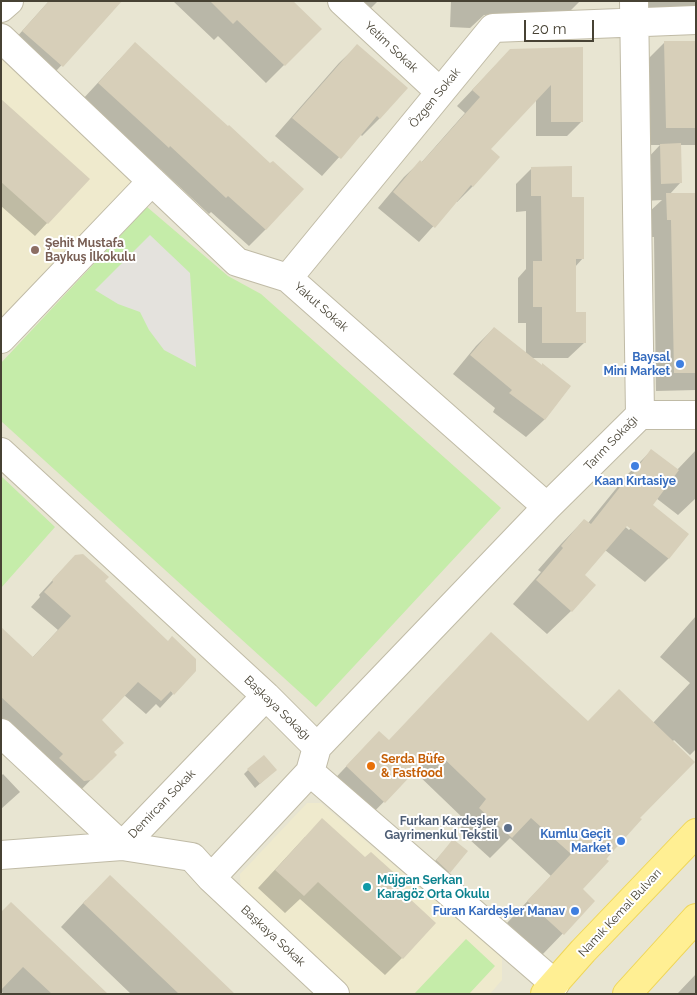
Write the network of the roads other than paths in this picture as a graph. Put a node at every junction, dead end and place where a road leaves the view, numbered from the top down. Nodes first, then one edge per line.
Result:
1 (9, 1) edge
2 (342, 1) edge
3 (1, 8) edge
4 (634, 12) edge
5 (696, 20) edge
6 (1, 38) edge
7 (440, 92) junction
8 (152, 181) junction
9 (288, 278) junction
10 (1, 339) edge
11 (640, 415) junction
12 (696, 415) edge
13 (1, 452) edge
14 (547, 507) junction
15 (266, 696) junction
16 (1, 733) edge
17 (314, 760) junction
18 (696, 833) edge
19 (122, 846) junction
20 (1, 855) edge
21 (211, 878) junction
22 (696, 918) edge
23 (550, 989) edge
24 (335, 994) edge
25 (627, 994) edge

1 - 3 street
2 - 7 street, Yetim Sokak
4 - 5 street, Özgen Sokak
4 - 7 street, Özgen Sokak
4 - 11 street, Tarım Sokağı
6 - 8 street, Yakut Sokak
7 - 9 street, Özgen Sokak
8 - 9 street, Yakut Sokak
8 - 10 street
9 - 14 street, Yakut Sokak
11 - 12 street
11 - 14 street, Tarım Sokağı
13 - 15 street, Başkaya Sokağı
14 - 17 street, Tarım Sokağı
15 - 17 street, Başkaya Sokağı
15 - 19 street, Demircan Sokak
16 - 19 street
17 - 21 street, Tarım Sokağı
17 - 23 street, Başkaya Sokağı
18 - 23 main road, Namık Kemal Bulvarı
19 - 20 street, Demircan Sokak
19 - 21 street, Başkaya Sokak
21 - 24 street, Başkaya Sokak
22 - 25 main road

